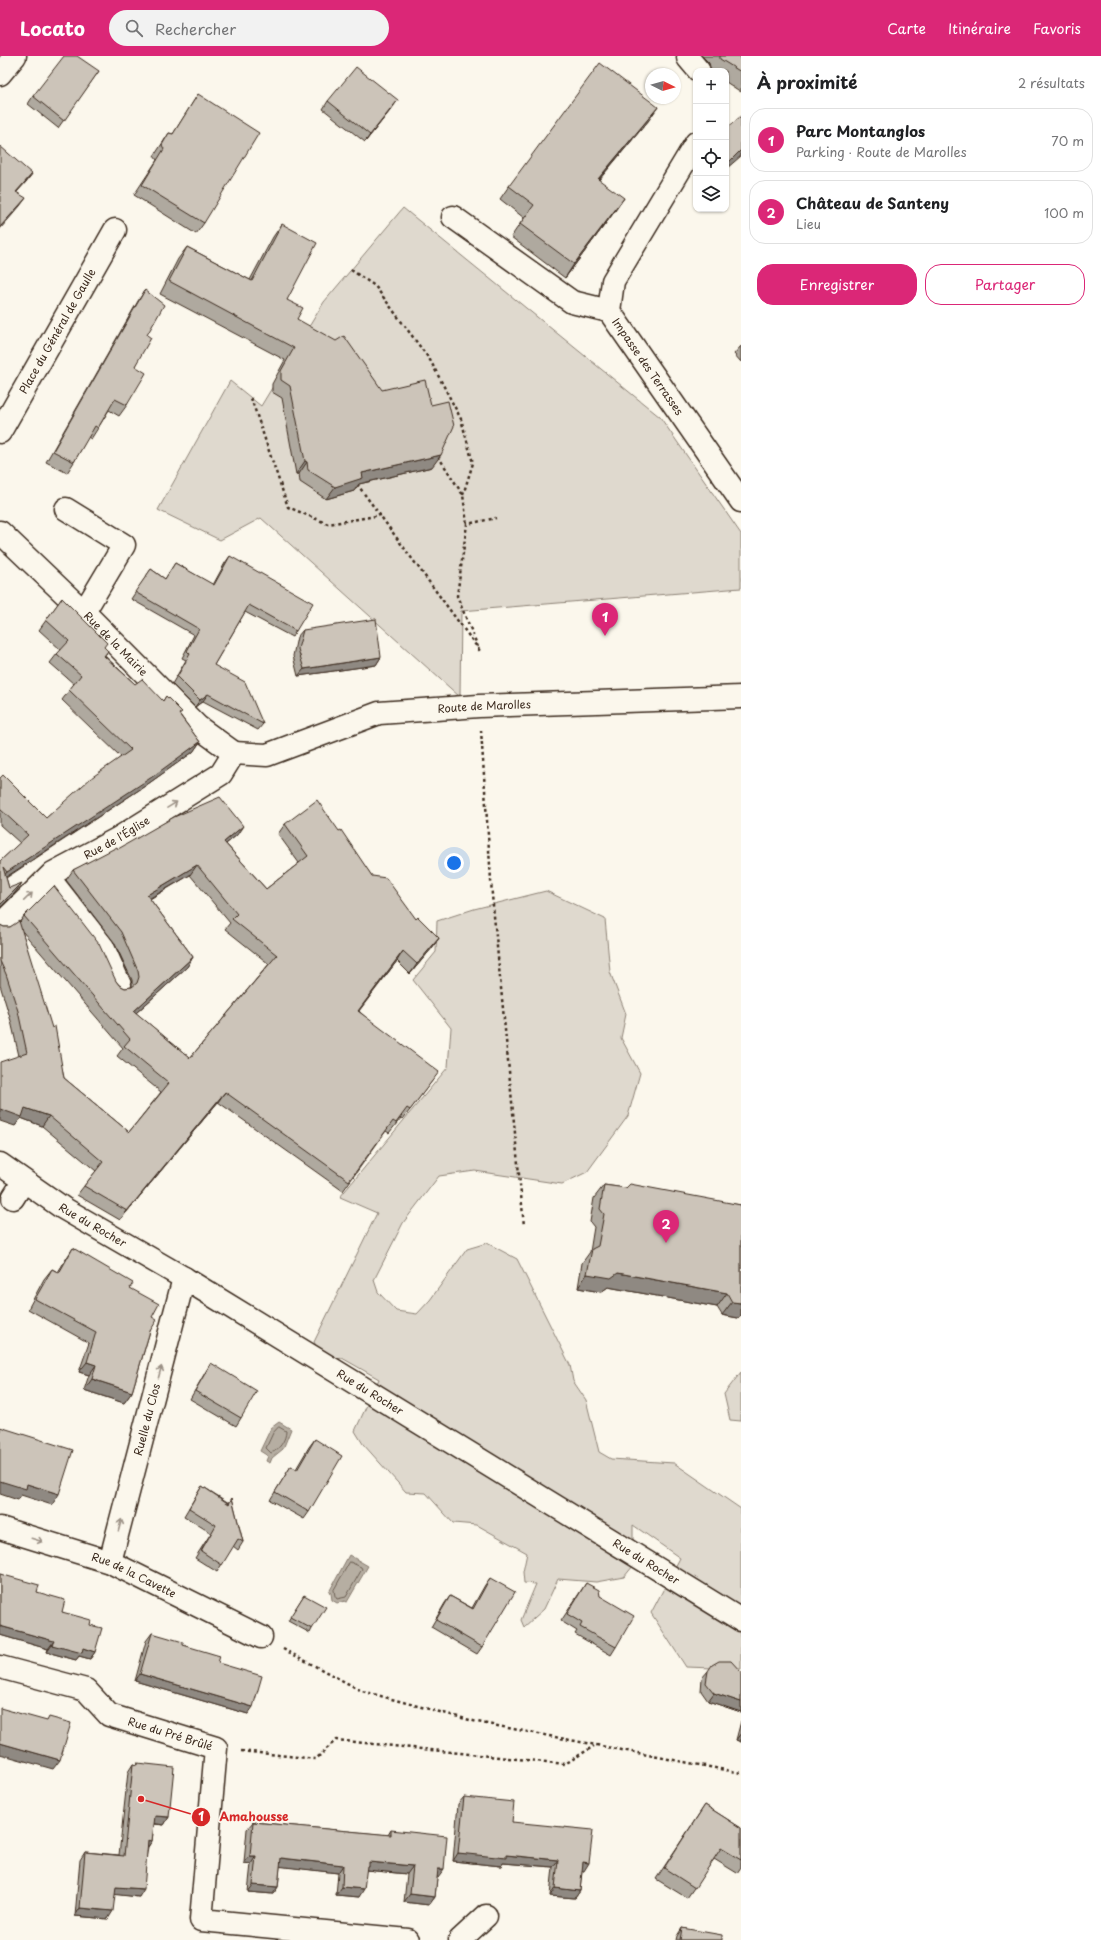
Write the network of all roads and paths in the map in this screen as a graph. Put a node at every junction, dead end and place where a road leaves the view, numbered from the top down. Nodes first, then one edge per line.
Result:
1 (15, 56) edge
2 (0, 74) edge
3 (693, 148) edge
4 (453, 217) dead end
5 (115, 230) dead end
6 (351, 270) dead end
7 (609, 311) junction
8 (251, 398) dead end
9 (0, 432) edge
10 (437, 455) edge
11 (355, 480) edge
12 (463, 495) junction
13 (741, 501) edge
14 (66, 509) dead end
15 (381, 515) junction
16 (496, 518) dead end
17 (467, 524) junction
18 (0, 532) edge
19 (84, 612) junction
20 (741, 697) edge
21 (479, 706) junction
22 (234, 753) junction
23 (49, 878) junction
24 (0, 925) edge
25 (120, 985) edge
26 (0, 1164) edge
27 (524, 1226) dead end
28 (184, 1278) junction
29 (0, 1528) edge
30 (110, 1562) junction
31 (741, 1620) edge
32 (261, 1637) joint
33 (0, 1667) edge
34 (594, 1745) junction
35 (216, 1748) junction
36 (741, 1773) edge
37 (486, 1916) dead end
38 (408, 1940) edge
39 (460, 1940) edge

1 - 2 street
3 - 7 street, Impasse des Terrasses
4 - 7 street
5 - 9 street, Place du Général de Gaulle
6 - 12 path
7 - 13 street, Impasse des Terrasses
8 - 15 path
10 - 12 path
11 - 15 path
12 - 17 path
14 - 19 street
15 - 17 path
16 - 17 path
18 - 19 street, Rue de la Mairie
19 - 22 street, Rue de la Mairie
20 - 21 street, Route de Marolles
21 - 22 street, Route de Marolles
21 - 27 path
23 -> 22 street, Rue de l'Église
24 -> 23 street, Rue de l'Église
23 - 25 street
26 - 28 street, Rue du Rocher
30 -> 28 street, Ruelle du Clos
28 - 31 street, Rue du Rocher
29 -> 30 street, Rue de la Cavette
30 - 32 street, Rue de la Cavette
32 - 34 path
33 - 35 street, Rue du Pré Brûlé
34 - 35 path
34 - 36 path
35 - 38 street, Rue du Pré Brûlé
37 - 39 street

